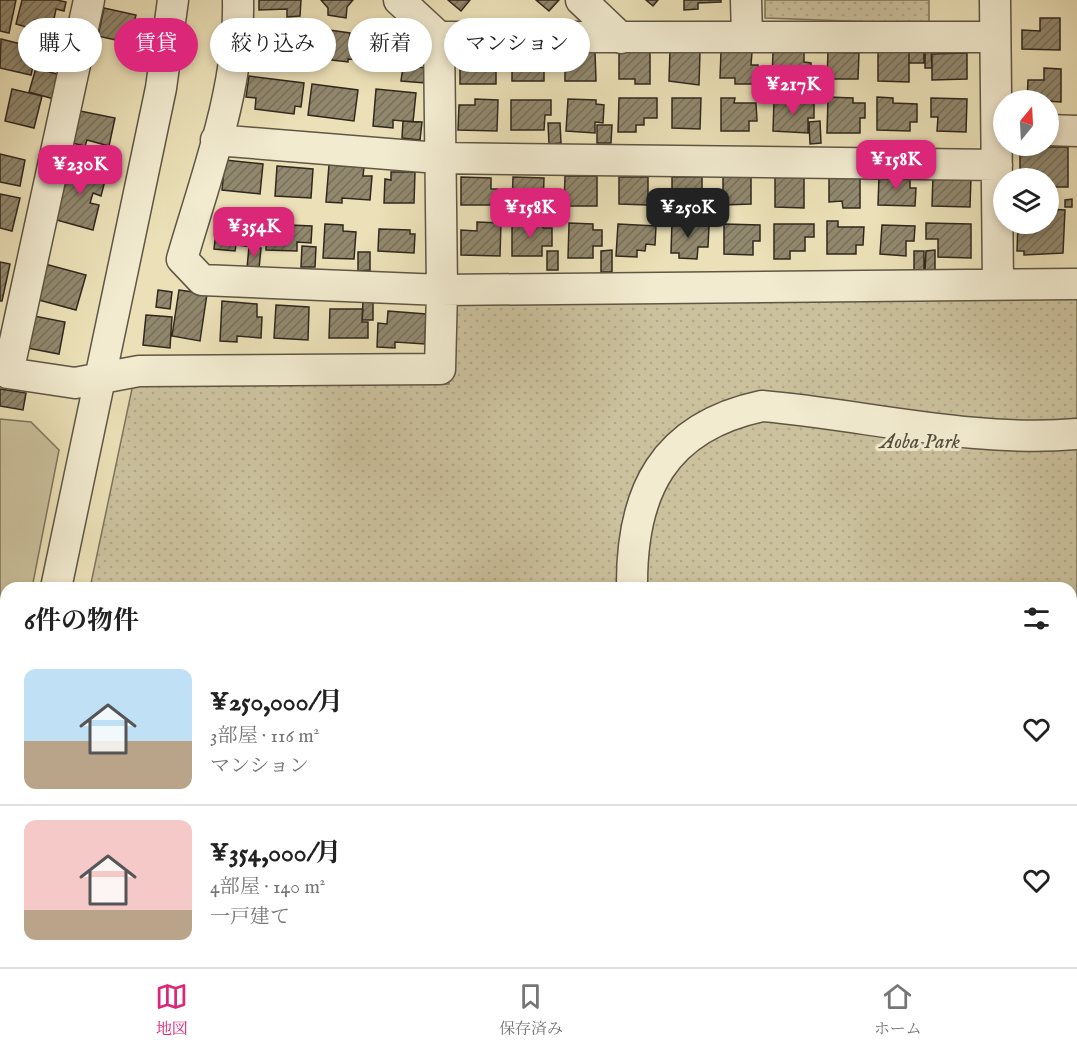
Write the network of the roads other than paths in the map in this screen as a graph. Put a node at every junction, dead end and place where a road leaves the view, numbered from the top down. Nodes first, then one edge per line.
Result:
1 (89, 0) edge
2 (173, 0) edge
3 (238, 0) edge
4 (399, 0) edge
5 (581, 0) edge
6 (746, 0) edge
7 (995, 0) edge
8 (747, 36) junction
9 (439, 37) junction
10 (621, 38) junction
11 (995, 38) junction
12 (998, 90) edge
13 (1059, 130) edge
14 (1077, 131) edge
15 (216, 140) junction
16 (998, 156) edge
17 (438, 158) junction
18 (997, 165) junction
19 (998, 284) junction
20 (1077, 284) edge
21 (442, 290) junction
22 (99, 379) junction
23 (1077, 434) edge
24 (57, 582) edge
25 (632, 582) edge

1 - 22 street
2 - 22 street
3 - 15 street
4 - 9 street
5 - 10 street
6 - 8 street
7 - 11 street
8 - 10 street
8 - 11 street
9 - 10 street
9 - 17 street
11 - 12 street
13 - 14 street
15 - 17 street
15 - 21 street
16 - 18 street
17 - 18 street
17 - 21 street
18 - 19 street
19 - 20 street
19 - 21 street
21 - 22 street
22 - 24 street
23 - 25 street

